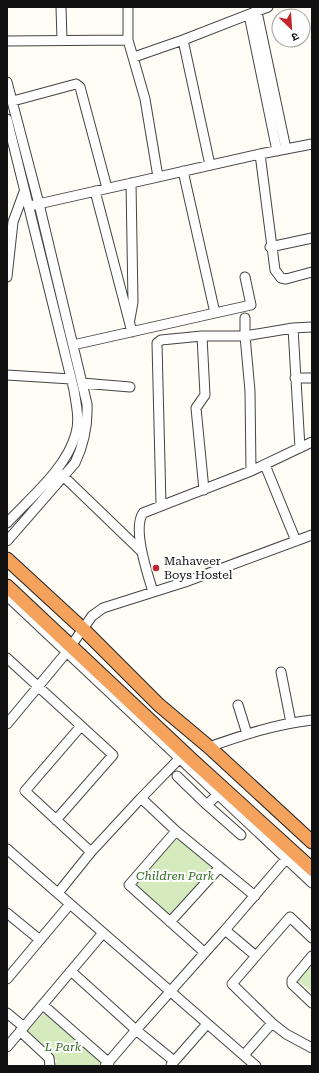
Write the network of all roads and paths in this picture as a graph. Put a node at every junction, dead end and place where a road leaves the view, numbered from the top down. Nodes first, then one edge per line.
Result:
1 (62, 7) edge
2 (128, 7) edge
3 (268, 7) edge
4 (253, 13) junction
5 (62, 40) junction
6 (128, 40) junction
7 (183, 40) junction
8 (7, 41) edge
9 (134, 57) junction
10 (7, 82) edge
11 (13, 101) junction
12 (275, 117) junction
13 (7, 119) edge
14 (312, 144) edge
15 (286, 149) junction
16 (277, 151) junction
17 (260, 154) junction
18 (210, 165) junction
19 (183, 171) junction
20 (158, 177) junction
21 (131, 183) junction
22 (107, 188) junction
23 (95, 191) junction
24 (24, 192) junction
25 (39, 204) junction
26 (28, 206) junction
27 (312, 238) edge
28 (270, 247) junction
29 (312, 272) edge
30 (7, 277) edge
31 (245, 277) dead end
32 (215, 313) junction
33 (245, 318) dead end
34 (131, 327) junction
35 (312, 327) edge
36 (293, 328) junction
37 (202, 336) junction
38 (245, 336) junction
39 (73, 345) junction
40 (7, 375) edge
41 (295, 378) junction
42 (312, 378) edge
43 (71, 379) junction
44 (82, 383) junction
45 (130, 387) dead end
46 (312, 442) edge
47 (300, 448) junction
48 (265, 465) junction
49 (251, 471) junction
50 (60, 473) junction
51 (204, 490) junction
52 (161, 505) junction
53 (7, 523) edge
54 (312, 535) edge
55 (7, 541) edge
56 (296, 541) junction
57 (141, 551) junction
58 (7, 559) edge
59 (7, 586) edge
60 (153, 592) junction
61 (7, 596) edge
62 (83, 629) junction
63 (69, 649) junction
64 (7, 658) edge
65 (280, 672) dead end
66 (38, 688) junction
67 (238, 705) dead end
68 (312, 720) edge
69 (291, 723) junction
70 (7, 724) edge
71 (81, 726) junction
72 (247, 734) junction
73 (210, 747) junction
74 (180, 758) junction
75 (177, 776) dead end
76 (218, 794) junction
77 (141, 798) junction
78 (207, 805) junction
79 (56, 820) junction
80 (176, 831) junction
81 (241, 835) dead end
82 (312, 842) edge
83 (7, 849) edge
84 (91, 852) junction
85 (286, 859) junction
86 (220, 867) junction
87 (312, 869) edge
88 (312, 883) edge
89 (58, 893) junction
90 (254, 896) junction
91 (70, 904) junction
92 (7, 913) edge
93 (170, 922) junction
94 (225, 930) junction
95 (103, 933) junction
96 (312, 938) edge
97 (40, 940) junction
98 (204, 952) junction
99 (256, 956) junction
100 (312, 956) edge
101 (72, 972) junction
102 (7, 979) edge
103 (169, 991) junction
104 (312, 1003) edge
105 (43, 1005) junction
106 (7, 1013) edge
107 (272, 1023) junction
108 (207, 1024) junction
109 (22, 1029) junction
110 (136, 1030) junction
111 (7, 1047) edge
112 (312, 1048) edge
113 (244, 1055) junction
114 (107, 1064) edge
115 (171, 1065) edge
116 (50, 1066) edge
117 (256, 1066) edge

1 - 5 street
2 - 6 street
3 - 4 street
4 - 7 street
4 - 12 street
5 - 6 street
5 - 8 street
6 - 9 street
7 - 9 street
7 - 18 street
9 - 20 street
10 - 11 street
11 - 22 street
11 - 25 street
12 - 15 street
12 - 16 street
13 - 24 street
14 - 15 street
15 - 16 street
16 - 17 street
17 - 18 street
17 - 28 street
18 - 19 street
19 - 20 street
19 - 32 street
20 - 21 street
21 - 22 street
21 - 34 street
22 - 23 street
23 - 25 street
23 - 34 street
24 - 26 street
24 - 30 street
25 - 26 street
25 - 39 street
26 - 43 street
27 - 28 street
28 - 29 street
31 - 32 street
32 - 34 street
33 - 38 street
34 - 39 street
35 - 36 street
36 - 38 street
36 - 41 street
37 - 38 street
37 - 51 street
37 - 52 street
38 - 49 street
39 - 44 street
40 - 43 street
41 - 42 street
41 - 47 street
43 - 50 street
44 - 45 street
44 - 50 street
46 - 47 street
47 - 48 street
48 - 49 street
48 - 56 street
49 - 51 street
50 - 53 street
50 - 55 street
50 - 57 street
51 - 52 street
52 - 57 street
54 - 56 street
56 - 60 street
57 - 60 street
58 - 62 highway
59 - 63 highway
60 - 62 street
61 - 63 street
62 - 63 street
62 - 73 highway
63 - 66 street
63 - 74 street
63 - 87 highway
64 - 66 street
65 - 69 street
66 - 70 street
66 - 71 street
67 - 72 street
68 - 69 street
69 - 72 street
71 - 79 street
71 - 79 street
72 - 73 street
73 - 82 highway
74 - 76 street
74 - 77 street
75 - 78 street
76 - 78 street
76 - 85 street
77 - 80 street
77 - 84 street
78 - 81 street
79 - 84 street
80 - 86 street
80 - 93 street
83 - 89 street
84 - 89 street
85 - 88 street
85 - 90 street
86 - 90 street
86 - 93 street
89 - 91 street
90 - 94 street
91 - 95 street
91 - 97 street
92 - 97 street
93 - 98 street
94 - 98 street
94 - 99 street
95 - 101 street
95 - 103 street
96 - 99 street
97 - 102 street
98 - 103 street
99 - 107 street
100 - 104 street
101 - 105 street
101 - 110 street
103 - 108 street
103 - 110 street
105 - 109 street
105 - 114 street
106 - 109 street
107 - 112 street
107 - 113 street
108 - 113 street
108 - 115 street
109 - 111 street
109 - 116 street
110 - 114 street
110 - 115 street
113 - 117 street

